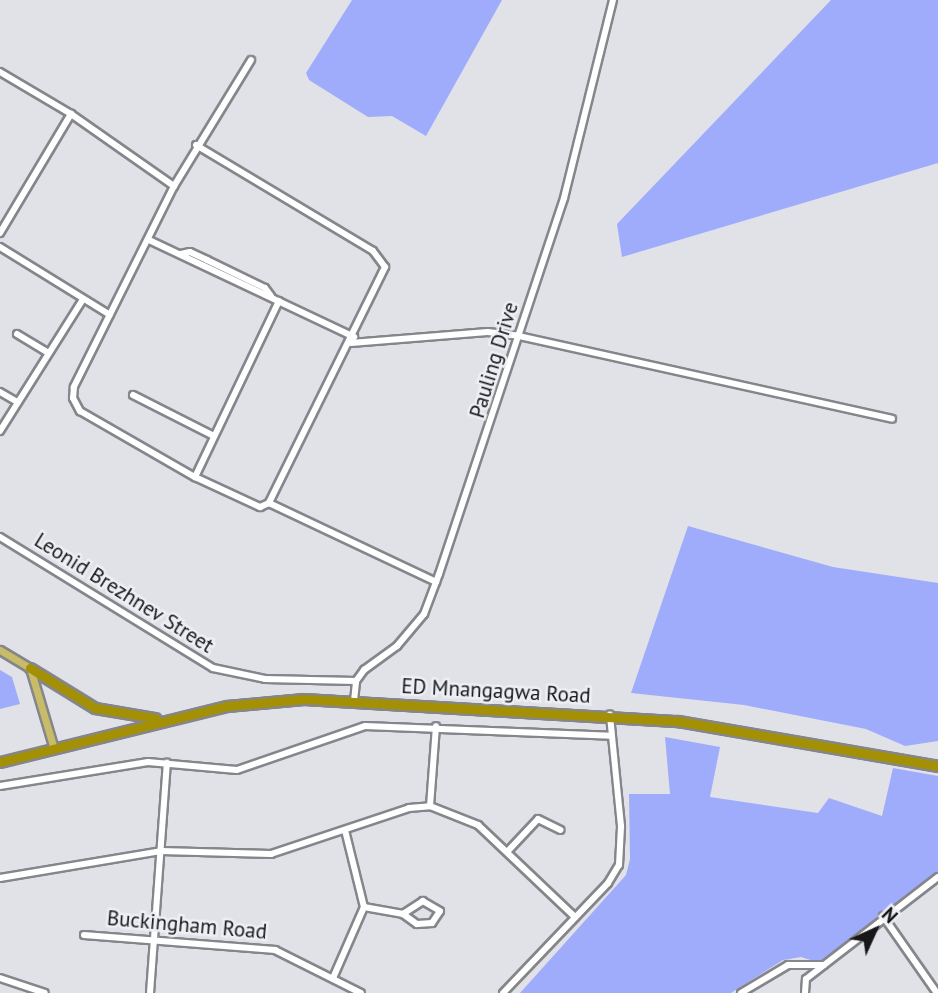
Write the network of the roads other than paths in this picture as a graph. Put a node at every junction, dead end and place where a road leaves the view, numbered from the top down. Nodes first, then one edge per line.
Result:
1 (613, 0) edge
2 (251, 60) dead end
3 (0, 72) edge
4 (71, 114) junction
5 (196, 145) junction
6 (174, 186) junction
7 (0, 233) edge
8 (149, 240) junction
9 (0, 247) edge
10 (181, 254) junction
11 (217, 265) junction
12 (214, 273) junction
13 (271, 296) junction
14 (83, 299) junction
15 (279, 301) junction
16 (110, 315) junction
17 (17, 334) dead end
18 (519, 336) junction
19 (353, 340) junction
20 (49, 353) junction
21 (0, 392) edge
22 (133, 395) dead end
23 (17, 402) junction
24 (892, 419) dead end
25 (0, 431) edge
26 (212, 435) junction
27 (195, 477) junction
28 (269, 503) junction
29 (0, 537) edge
30 (436, 582) junction
31 (0, 650) edge
32 (30, 668) junction
33 (356, 681) junction
34 (354, 701) junction
35 (610, 714) junction
36 (169, 718) junction
37 (436, 726) junction
38 (611, 736) junction
39 (54, 748) junction
40 (0, 762) edge
41 (167, 763) junction
42 (938, 766) edge
43 (0, 786) edge
44 (430, 806) junction
45 (345, 830) junction
46 (561, 830) dead end
47 (161, 850) junction
48 (507, 852) junction
49 (938, 877) edge
50 (0, 878) edge
51 (365, 906) junction
52 (403, 914) junction
53 (575, 916) junction
54 (883, 916) junction
55 (84, 935) dead end
56 (154, 940) junction
57 (824, 965) junction
58 (0, 978) edge
59 (333, 978) junction
60 (45, 993) edge
61 (150, 993) edge
62 (360, 993) edge
63 (503, 993) edge
64 (741, 993) edge
65 (805, 993) edge
66 (937, 993) edge

1 - 18 street, Pauling Drive
2 - 5 street
3 - 4 street
4 - 6 street
4 - 7 street
5 - 6 street
5 - 19 street
6 - 8 street
8 - 10 street
8 - 16 street
9 - 14 street
10 - 11 street
10 - 12 street
11 - 12 street
11 - 13 street
12 - 13 street
13 - 15 street
14 - 16 street
14 - 20 street
15 - 19 street
15 - 26 street
16 - 27 street
17 - 20 street
18 - 19 street
18 - 24 street
18 - 30 street, Pauling Drive
19 - 28 street
20 - 23 street
21 - 23 street
22 - 26 street
23 - 25 street
26 - 27 street
27 - 28 street
28 - 30 street
29 - 33 street, Leonid Brezhnev Street
30 - 33 street, Pauling Drive
31 - 32 main road
32 - 36 highway
32 - 39 main road
33 - 34 street
34 - 35 highway, ED Mnangagwa Road
34 - 36 highway, ED Mnangagwa Road
35 - 38 street
35 - 42 highway, ED Mnangagwa Road
36 - 39 highway, ED Mnangagwa Road
37 - 38 street
37 - 41 street
37 - 44 street
38 - 53 street
39 - 40 highway, ED Mnangagwa Road
41 - 43 street
41 - 47 street
44 - 45 street
44 - 48 street
45 - 47 street
45 - 51 street
46 - 48 street
47 - 50 street
47 - 56 street
48 - 53 street
49 - 54 street
51 - 52 street
51 - 59 street
52 - 52 street
53 - 63 street
54 - 57 street
54 - 66 street
55 - 56 street, Buckingham Road
56 - 59 street, Buckingham Road
56 - 61 street
57 - 64 street
57 - 65 street
58 - 60 street
59 - 62 street, Buckingham Road

